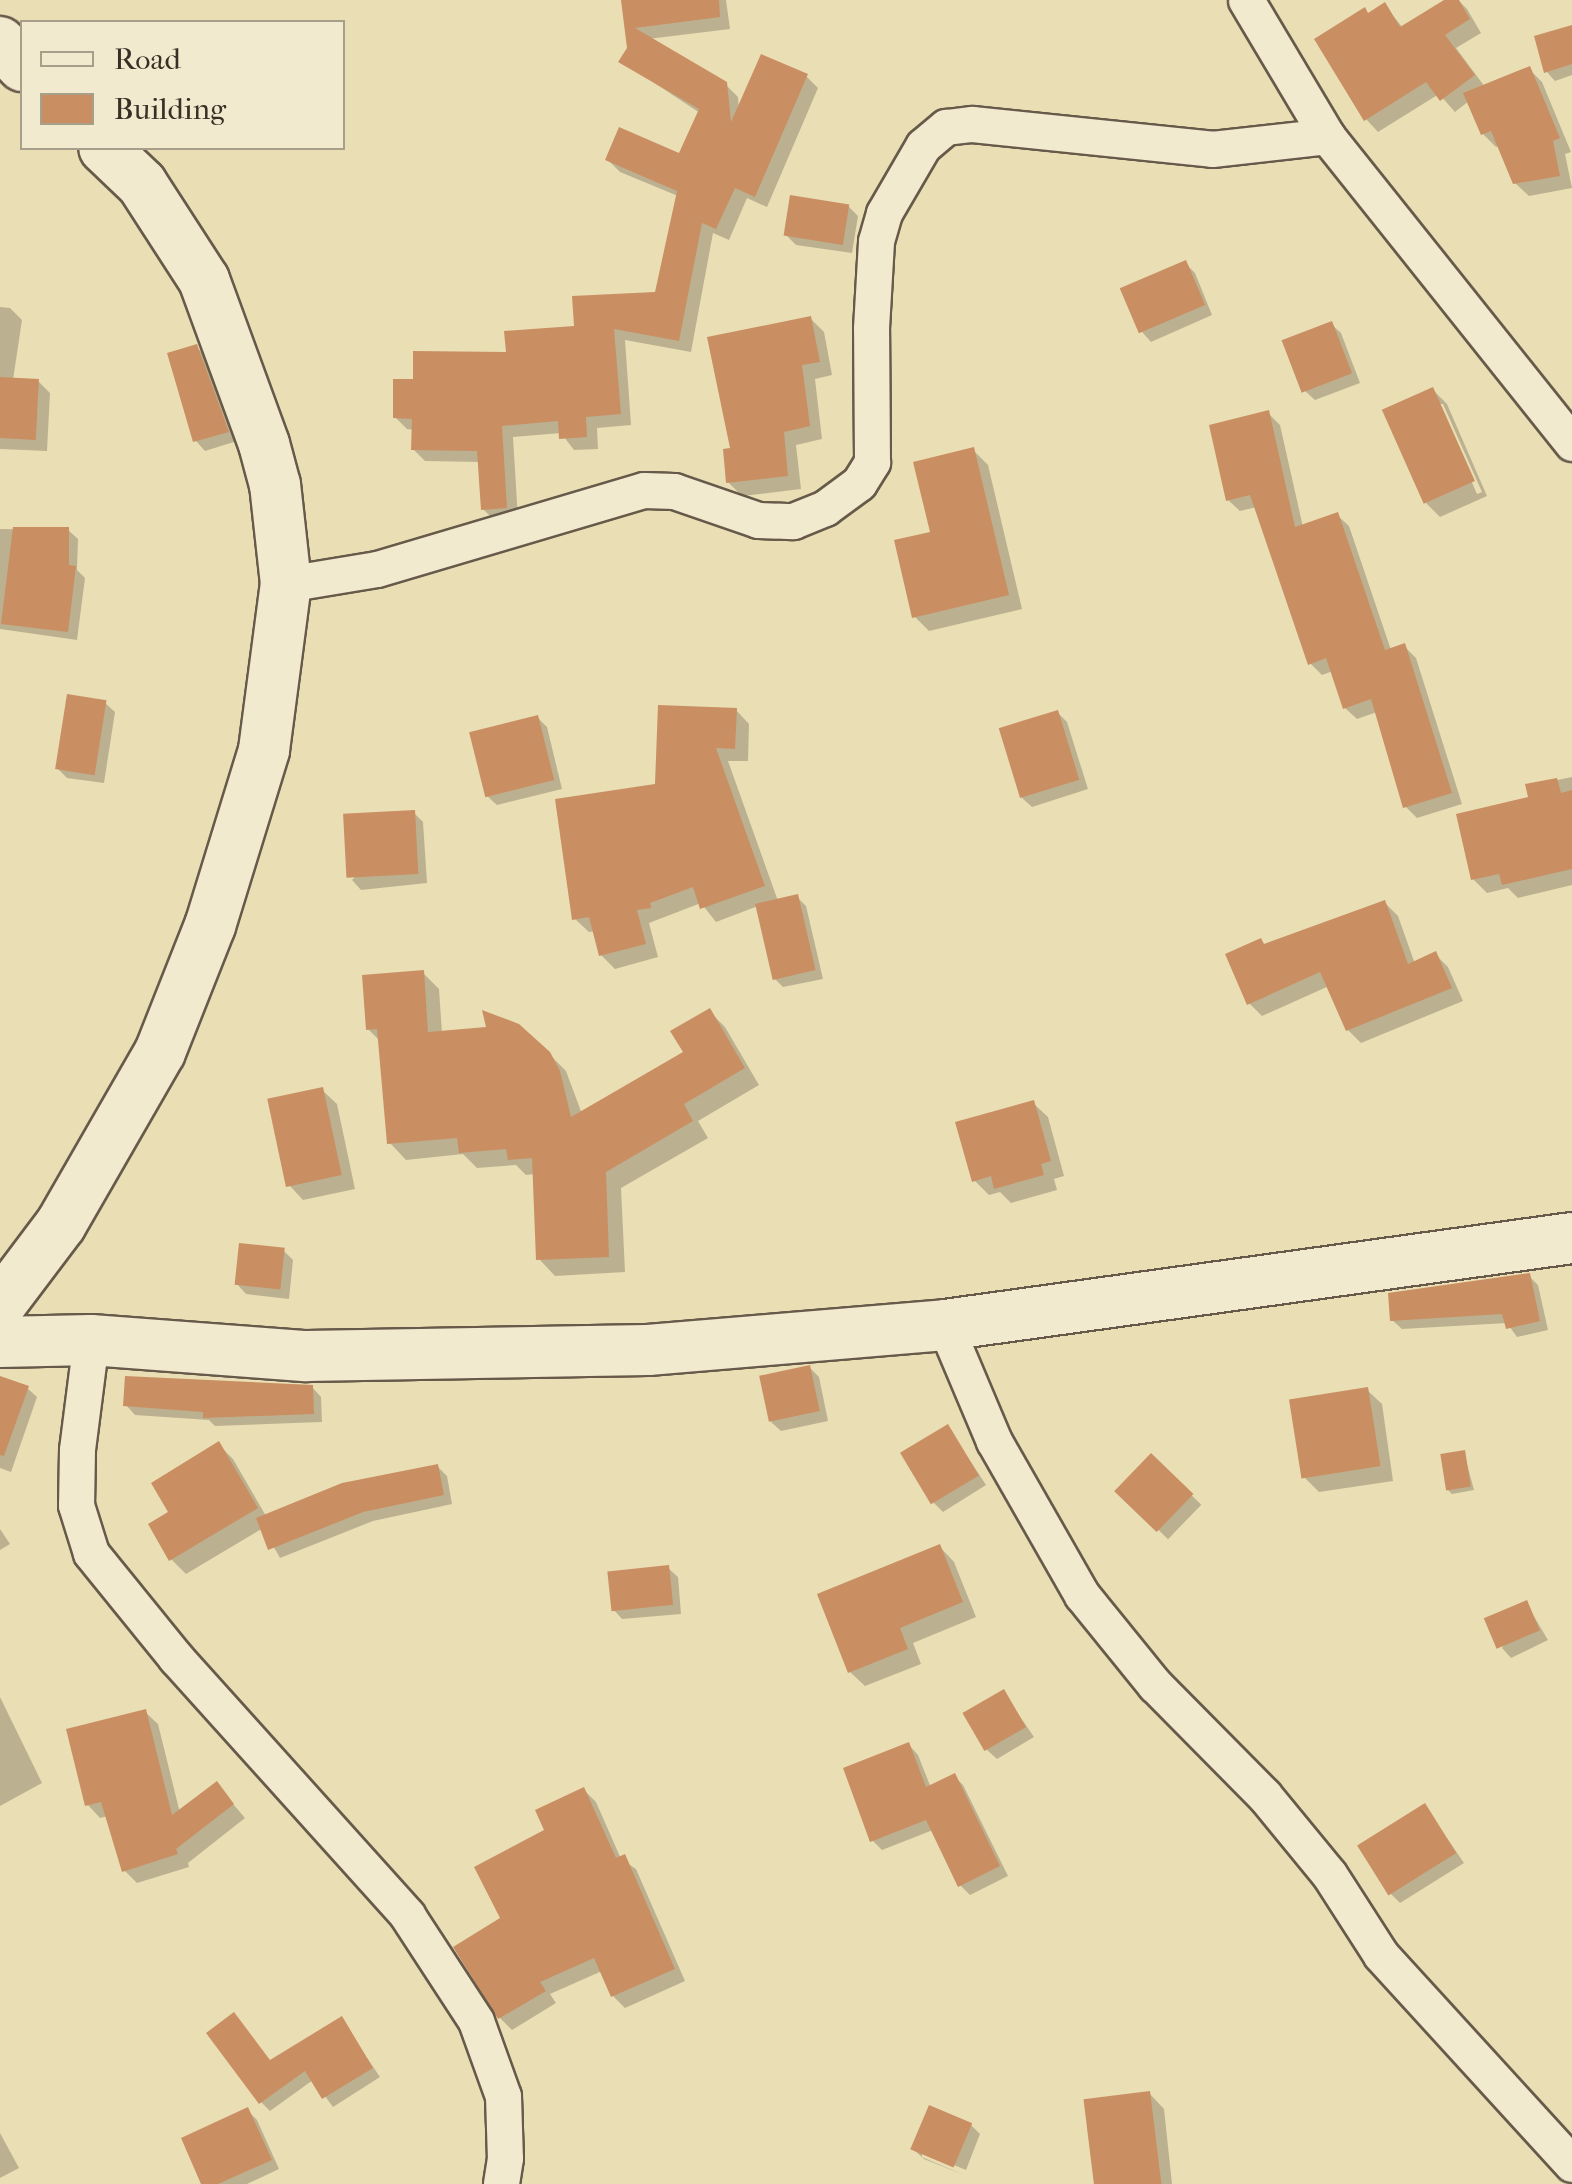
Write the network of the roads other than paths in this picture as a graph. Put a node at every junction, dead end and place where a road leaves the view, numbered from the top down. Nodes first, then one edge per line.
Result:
1 (1246, 0) edge
2 (0, 42) edge
3 (20, 64) edge
4 (1327, 136) junction
5 (106, 150) edge
6 (1572, 443) edge
7 (286, 584) junction
8 (1572, 1238) edge
9 (0, 1305) edge
10 (945, 1325) junction
11 (91, 1340) junction
12 (0, 1342) edge
13 (1572, 2164) edge
14 (501, 2184) edge

1 - 4 street
2 - 3 street
4 - 6 street
4 - 7 street
5 - 7 street
7 - 9 street
8 - 10 street
10 - 11 street
10 - 13 street
11 - 12 street
11 - 14 street

